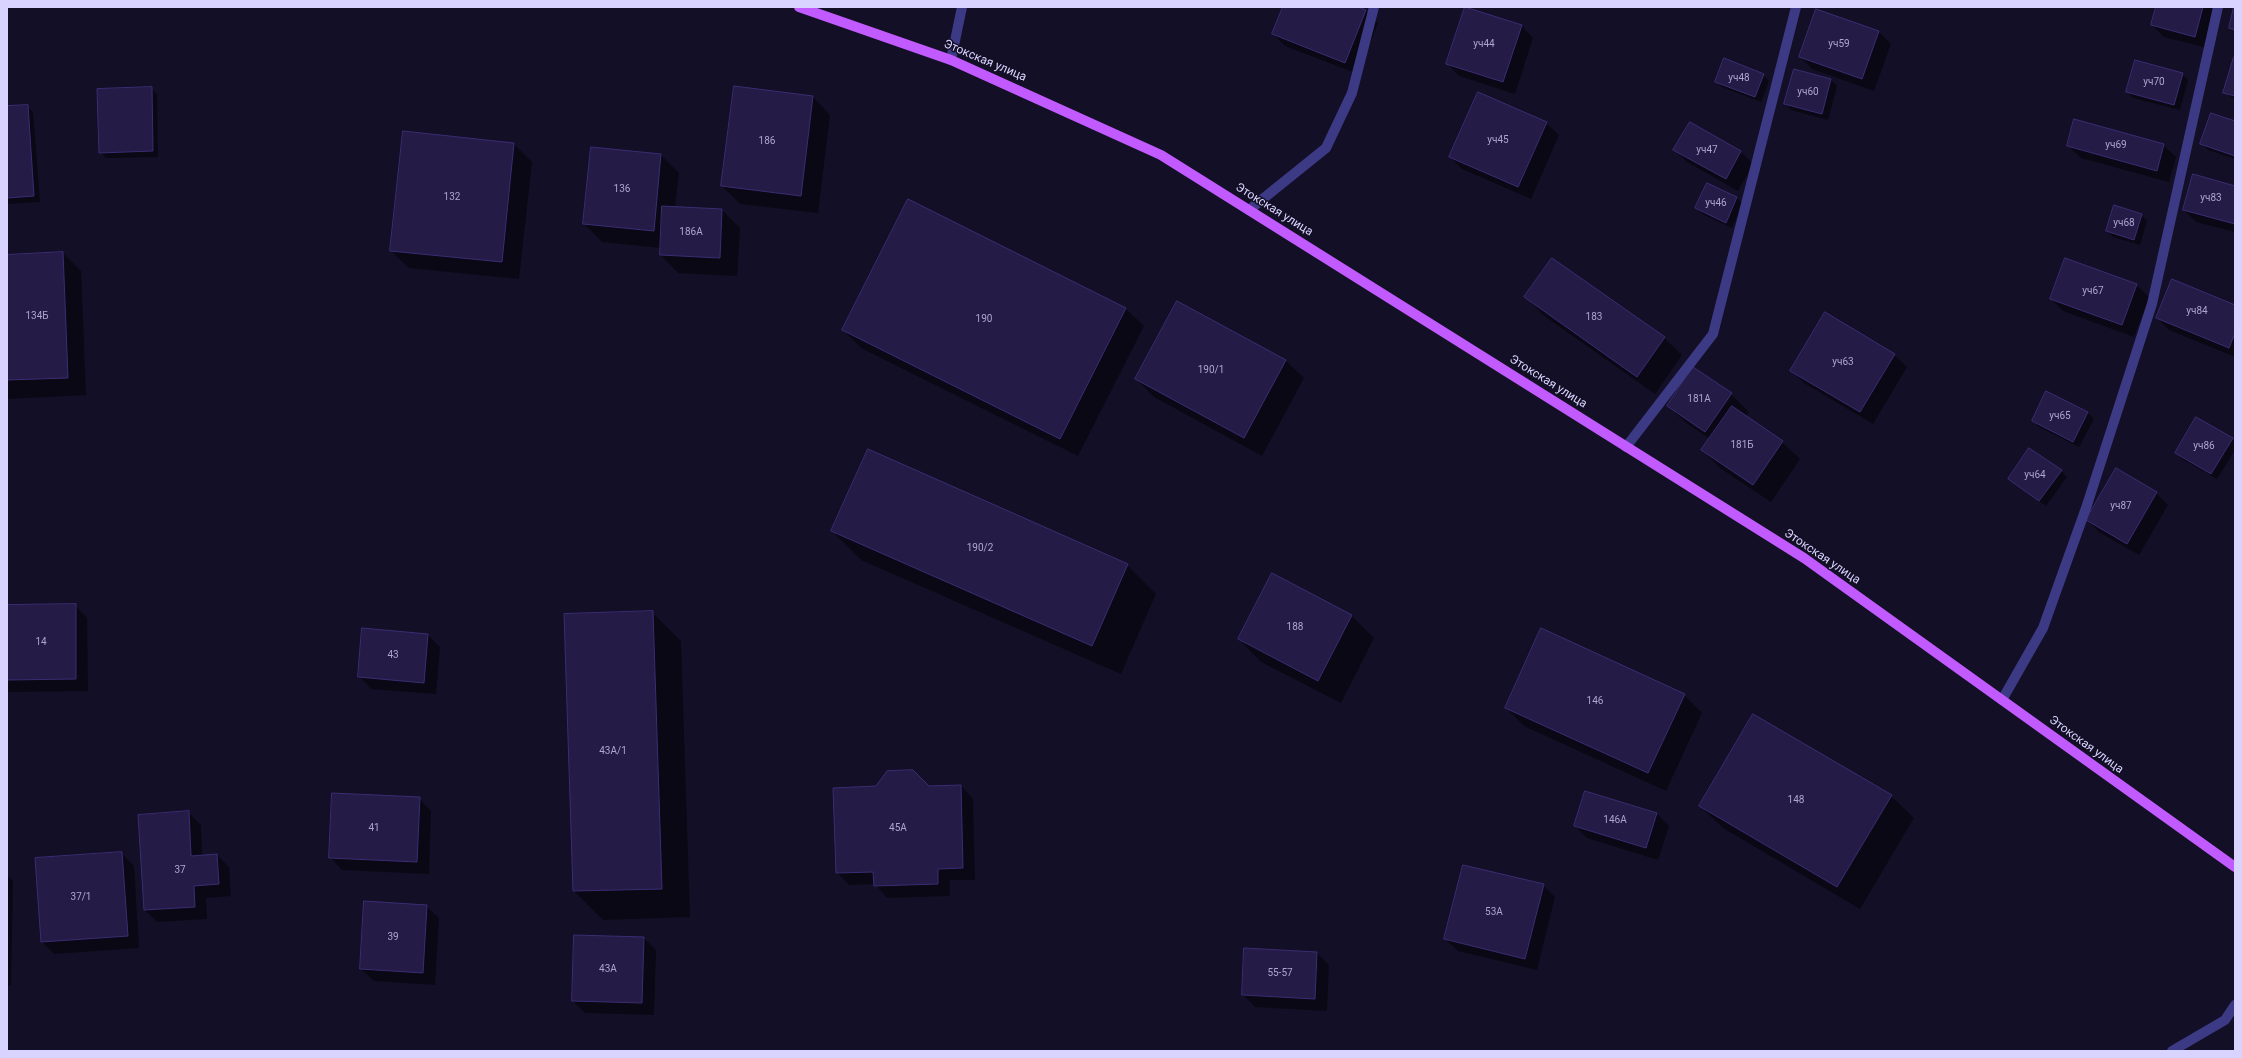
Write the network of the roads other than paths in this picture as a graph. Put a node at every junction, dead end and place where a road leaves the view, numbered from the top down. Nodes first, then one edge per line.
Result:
1 (799, 7) edge
2 (962, 7) edge
3 (1374, 7) edge
4 (1796, 7) edge
5 (2218, 7) edge
6 (951, 60) junction
7 (1249, 210) junction
8 (1626, 447) junction
9 (2002, 700) junction
10 (2235, 867) edge
11 (2235, 1005) edge
12 (2172, 1051) edge

1 - 6 main road, Этокская улица
2 - 6 street
3 - 7 street
4 - 8 street
5 - 9 street
6 - 7 main road, Этокская улица
7 - 8 main road, Этокская улица
8 - 9 main road, Этокская улица
9 - 10 main road, Этокская улица
11 - 12 street

